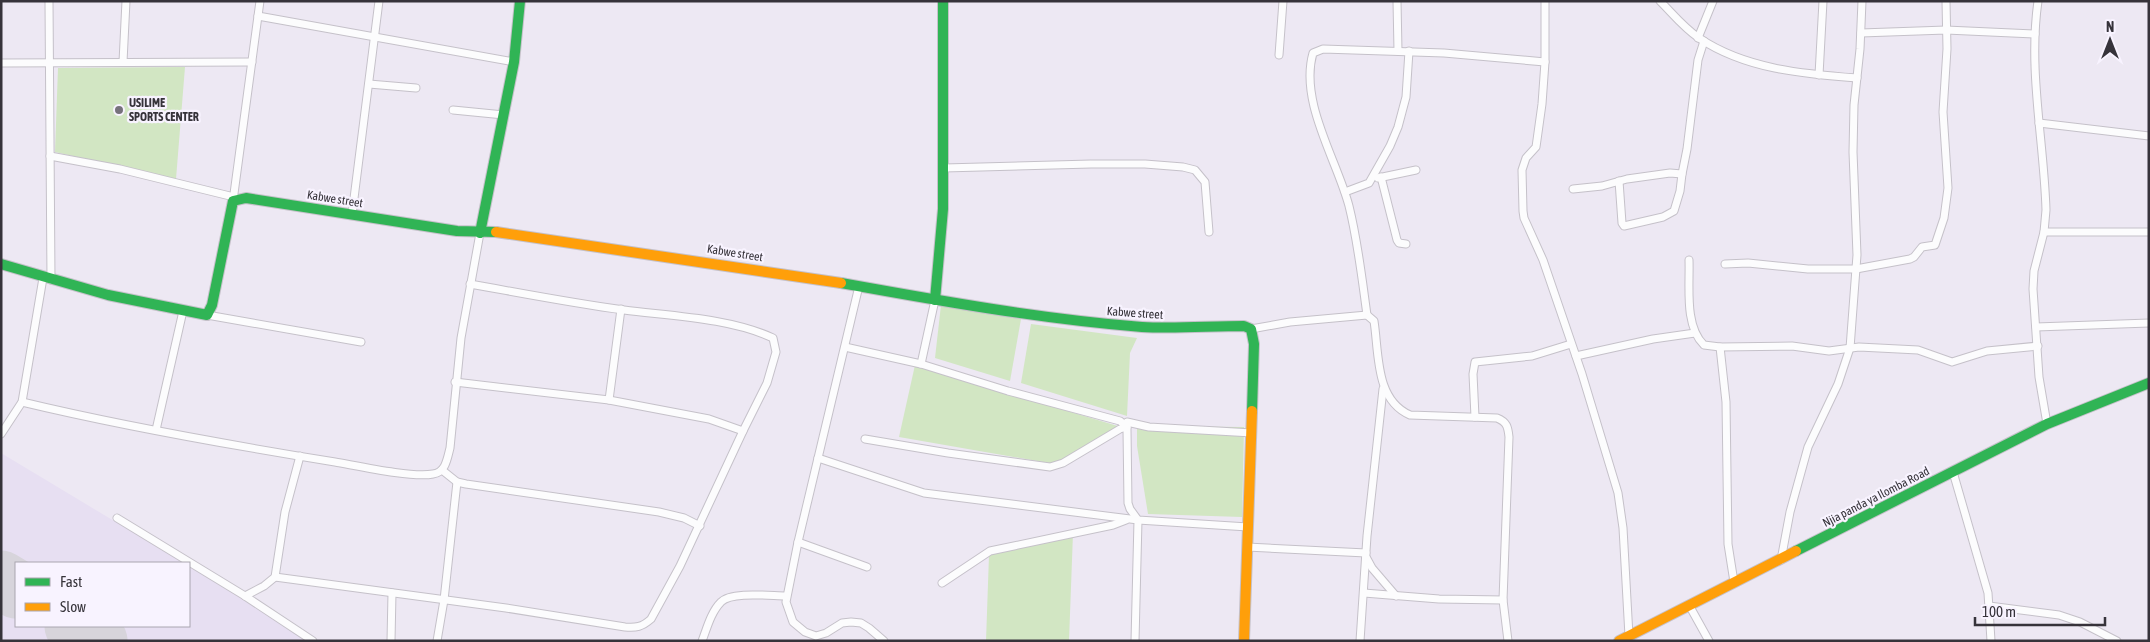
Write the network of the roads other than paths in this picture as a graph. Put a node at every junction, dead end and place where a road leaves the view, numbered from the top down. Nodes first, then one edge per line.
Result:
1 (49, 1) edge
2 (126, 1) edge
3 (260, 1) edge
4 (379, 1) edge
5 (520, 1) edge
6 (943, 1) edge
7 (1284, 1) edge
8 (1397, 1) edge
9 (1545, 1) edge
10 (1660, 1) edge
11 (1712, 1) edge
12 (1823, 1) edge
13 (1862, 1) edge
14 (1946, 1) edge
15 (2038, 1) edge
16 (258, 16) junction
17 (1946, 30) junction
18 (1861, 33) junction
19 (2035, 34) junction
20 (374, 37) junction
21 (1701, 40) junction
22 (1398, 51) junction
23 (1409, 52) junction
24 (1279, 55) dead end
25 (49, 62) junction
26 (123, 62) junction
27 (252, 62) junction
28 (514, 62) junction
29 (1545, 62) junction
30 (1, 63) edge
31 (1819, 75) junction
32 (1856, 78) junction
33 (368, 84) junction
34 (416, 88) dead end
35 (453, 110) dead end
36 (504, 114) junction
37 (2039, 123) junction
38 (2149, 136) edge
39 (50, 156) junction
40 (944, 168) junction
41 (1416, 170) dead end
42 (1682, 174) junction
43 (1381, 177) junction
44 (1619, 181) junction
45 (1369, 183) junction
46 (1573, 189) dead end
47 (1345, 192) junction
48 (233, 199) junction
49 (352, 214) junction
50 (1209, 232) dead end
51 (2044, 232) junction
52 (2149, 232) edge
53 (480, 233) junction
54 (1406, 244) dead end
55 (1689, 260) dead end
56 (1, 264) edge
57 (1725, 264) dead end
58 (1856, 269) junction
59 (47, 279) junction
60 (470, 284) junction
61 (859, 286) junction
62 (935, 300) junction
63 (622, 309) junction
64 (183, 311) junction
65 (207, 315) junction
66 (1367, 315) junction
67 (2149, 323) edge
68 (2036, 327) junction
69 (1251, 329) junction
70 (1695, 332) junction
71 (361, 342) dead end
72 (1571, 344) junction
73 (2038, 346) junction
74 (845, 347) junction
75 (1720, 347) junction
76 (1850, 348) junction
77 (1576, 356) junction
78 (921, 364) junction
79 (455, 382) junction
80 (2149, 384) edge
81 (1383, 388) junction
82 (609, 400) junction
83 (22, 402) junction
84 (1475, 417) junction
85 (2047, 424) junction
86 (1127, 425) junction
87 (156, 430) junction
88 (743, 431) junction
89 (1252, 433) junction
90 (1, 434) edge
91 (865, 438) dead end
92 (300, 456) junction
93 (818, 458) junction
94 (442, 470) junction
95 (1953, 472) junction
96 (457, 482) junction
97 (117, 518) dead end
98 (1126, 519) junction
99 (1138, 520) junction
100 (700, 526) junction
101 (1248, 527) junction
102 (798, 542) junction
103 (1248, 547) junction
104 (1366, 555) junction
105 (1781, 560) junction
106 (189, 562) edge
107 (190, 562) edge
108 (867, 567) dead end
109 (275, 577) junction
110 (1734, 582) junction
111 (942, 583) dead end
112 (392, 593) junction
113 (1364, 593) junction
114 (245, 596) junction
115 (786, 596) junction
116 (1396, 596) junction
117 (444, 600) junction
118 (1503, 600) junction
119 (1689, 605) junction
120 (1989, 606) junction
121 (1629, 636) junction
122 (313, 641) edge
123 (392, 641) edge
124 (437, 641) edge
125 (702, 641) edge
126 (884, 641) edge
127 (1135, 641) edge
128 (1244, 641) edge
129 (1360, 641) edge
130 (1508, 641) edge
131 (1619, 641) edge
132 (1709, 641) edge
133 (1991, 641) edge
134 (2117, 641) edge

1 - 25 street
2 - 26 street
3 - 16 street
4 - 20 street
5 - 28 main road
6 - 40 main road
7 - 24 street
8 - 22 street
9 - 29 street
10 - 21 street
11 - 21 street
12 - 31 street
13 - 18 street
14 - 17 street
15 - 19 street
16 - 20 street
16 - 27 street
17 - 18 street
17 - 19 street
17 - 58 street
18 - 32 street
19 - 37 street
20 - 28 street
20 - 33 street
21 - 31 street
21 - 42 street
22 - 23 street
22 - 47 street
23 - 29 street
23 - 45 street
25 - 26 street
25 - 30 street
25 - 39 street
26 - 27 street
27 - 48 street
28 - 36 main road
29 - 72 street
31 - 32 street
32 - 58 street
33 - 34 street
33 - 49 street
35 - 36 street
36 - 53 main road
37 - 38 street
37 - 51 street
39 - 48 street
39 - 59 street
40 - 50 street
40 - 62 main road
41 - 43 street
42 - 44 street
42 - 44 street
43 - 45 street
43 - 54 street
44 - 46 street
45 - 47 street
47 - 66 street
48 - 49 main road, Kabwe street
48 - 65 main road
49 - 53 main road, Kabwe street
51 - 52 street
51 - 68 street
53 - 60 street
53 - 61 main road, Kabwe street
55 - 70 street
56 - 59 main road
57 - 58 street
58 - 76 street
59 - 64 main road
59 - 83 street
60 - 63 street
60 - 79 street
61 - 62 main road, Kabwe street
61 - 74 street
62 - 69 main road, Kabwe street
62 - 78 street
63 - 82 street
63 - 88 street
64 - 65 main road
64 - 87 street
65 - 71 street
66 - 69 street
66 - 81 street
67 - 68 street
68 - 73 street
69 - 89 main road
70 - 75 street
70 - 77 street
72 - 77 street
72 - 84 street
73 - 76 street
73 - 85 street
74 - 78 street
74 - 93 street
75 - 76 street
75 - 110 street
76 - 105 street
77 - 121 street
78 - 86 street
79 - 82 street
79 - 94 street
80 - 85 main road, Njia panda ya Ilomba Road
81 - 84 street
81 - 104 street
82 - 88 street
83 - 87 street
83 - 90 street
84 - 118 street
85 - 95 main road, Njia panda ya Ilomba Road
86 - 89 street
86 - 91 street
86 - 99 street
87 - 92 street
88 - 100 street
89 - 101 main road
92 - 94 street
92 - 109 street
93 - 98 street
93 - 102 street
94 - 96 street
95 - 105 main road, Njia panda ya Ilomba Road
95 - 120 street
96 - 100 street
96 - 117 street
97 - 106 street
98 - 99 street
98 - 111 street
99 - 101 street
99 - 127 street
100 - 117 street
101 - 103 main road
102 - 108 street
102 - 115 street
103 - 104 street
103 - 128 main road
104 - 113 street
104 - 116 street
105 - 110 main road, Njia panda ya Ilomba Road
107 - 114 street
109 - 112 street
109 - 114 street
110 - 119 main road, Njia panda ya Ilomba Road
112 - 117 street
112 - 123 street
113 - 116 street
113 - 129 street
114 - 122 street
115 - 125 street
115 - 126 street
116 - 118 street
117 - 124 street
118 - 130 street
119 - 121 main road, Njia panda ya Ilomba Road
119 - 132 street
120 - 133 street
120 - 134 street
121 - 131 main road, Njia panda ya Ilomba Road

